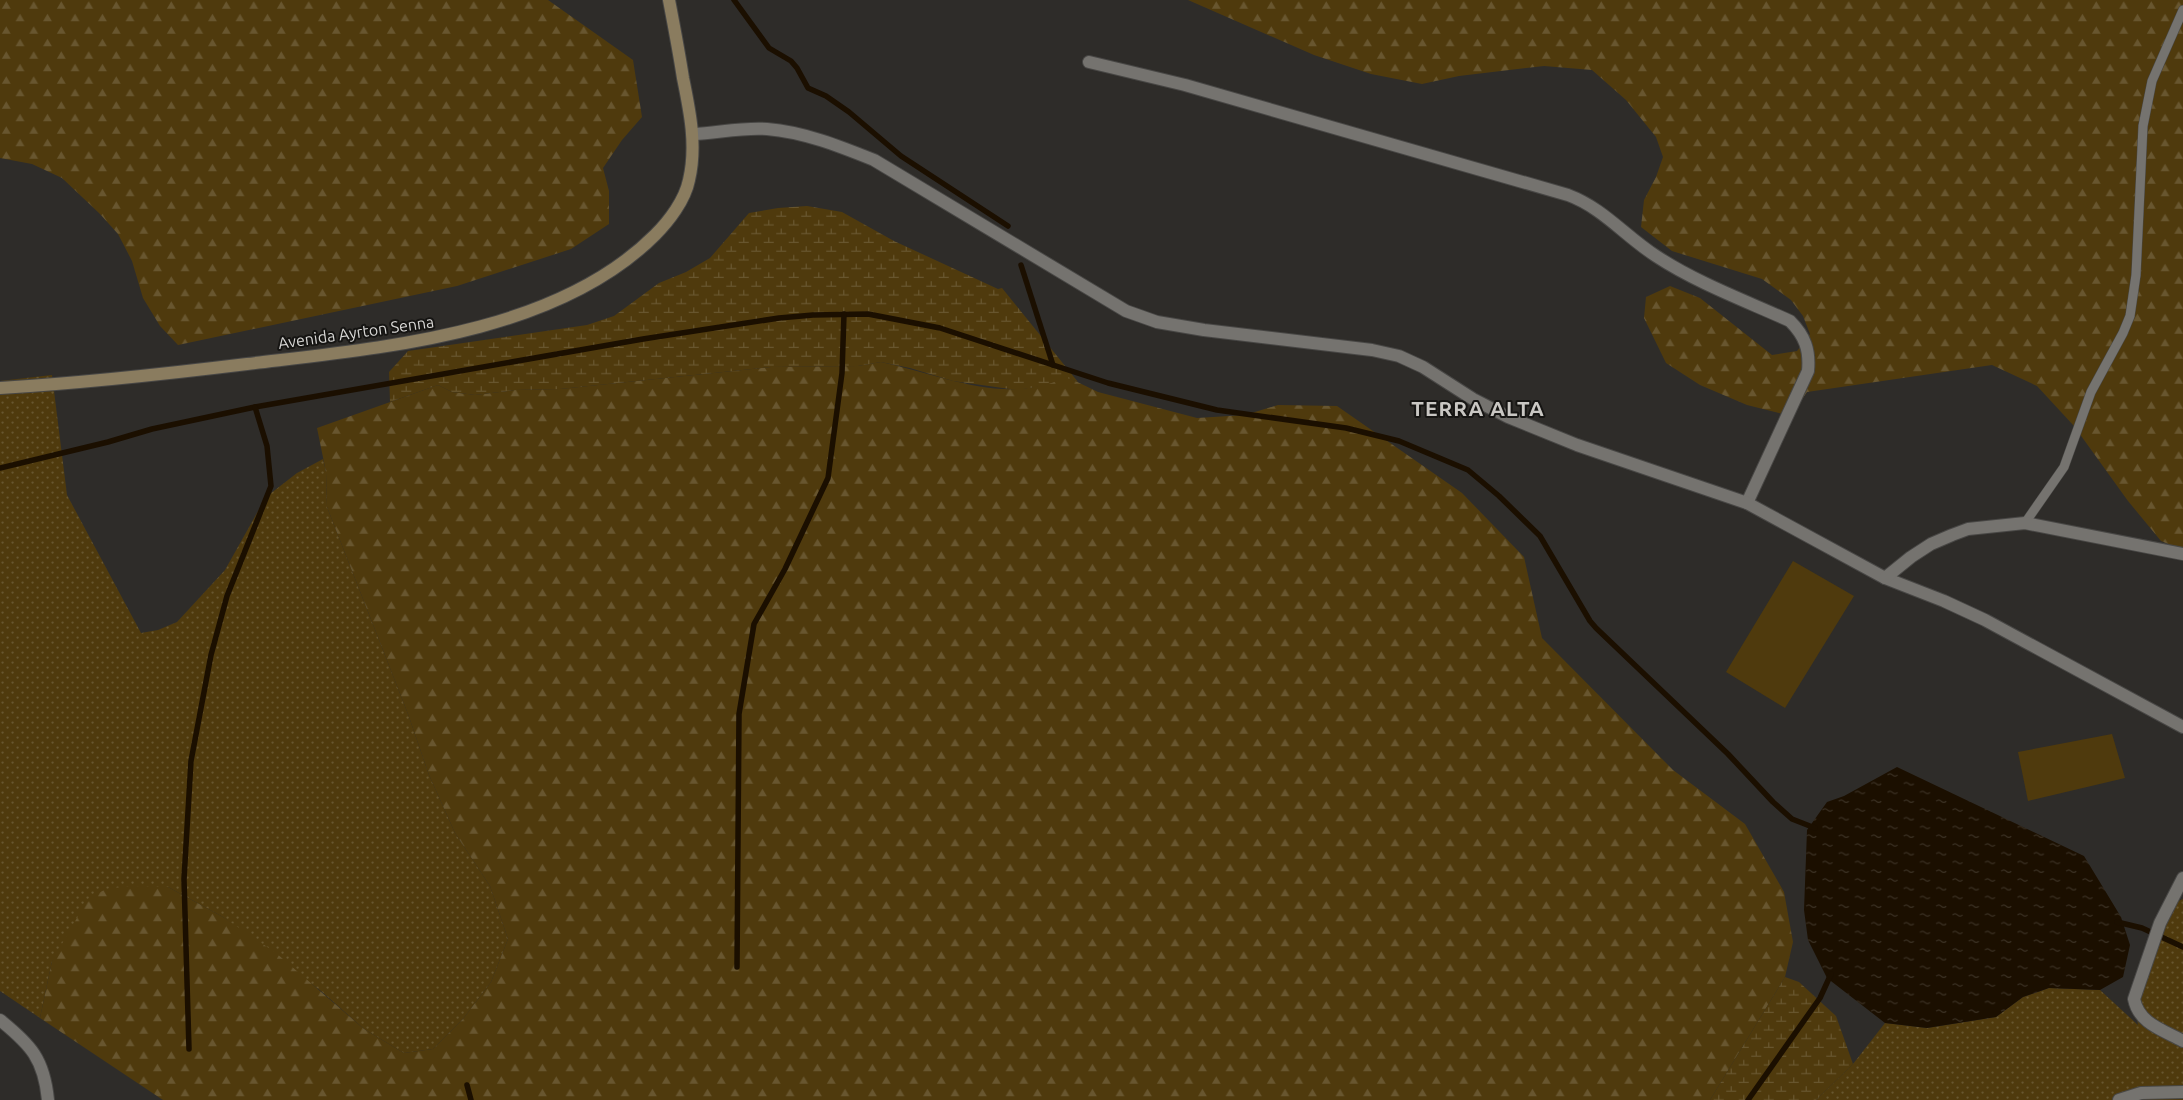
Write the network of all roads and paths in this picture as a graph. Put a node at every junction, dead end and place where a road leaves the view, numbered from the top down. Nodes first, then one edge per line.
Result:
1 (669, 0) edge
2 (2183, 10) edge
3 (1089, 62) dead end
4 (694, 134) junction
5 (0, 388) edge
6 (1747, 503) junction
7 (2026, 523) junction
8 (2183, 554) edge
9 (1885, 578) junction
10 (2183, 727) edge
11 (2183, 878) edge
12 (0, 1020) edge
13 (2183, 1041) edge
14 (2183, 1092) edge
15 (48, 1100) edge
16 (2119, 1100) edge

1 - 4 street, Avenida Ayrton Senna
2 - 7 lane
3 - 6 street
4 - 5 street, Avenida Ayrton Senna
4 - 6 street
6 - 9 street
7 - 8 street
7 - 9 street
9 - 10 street
11 - 13 street
12 - 15 street
14 - 16 street

